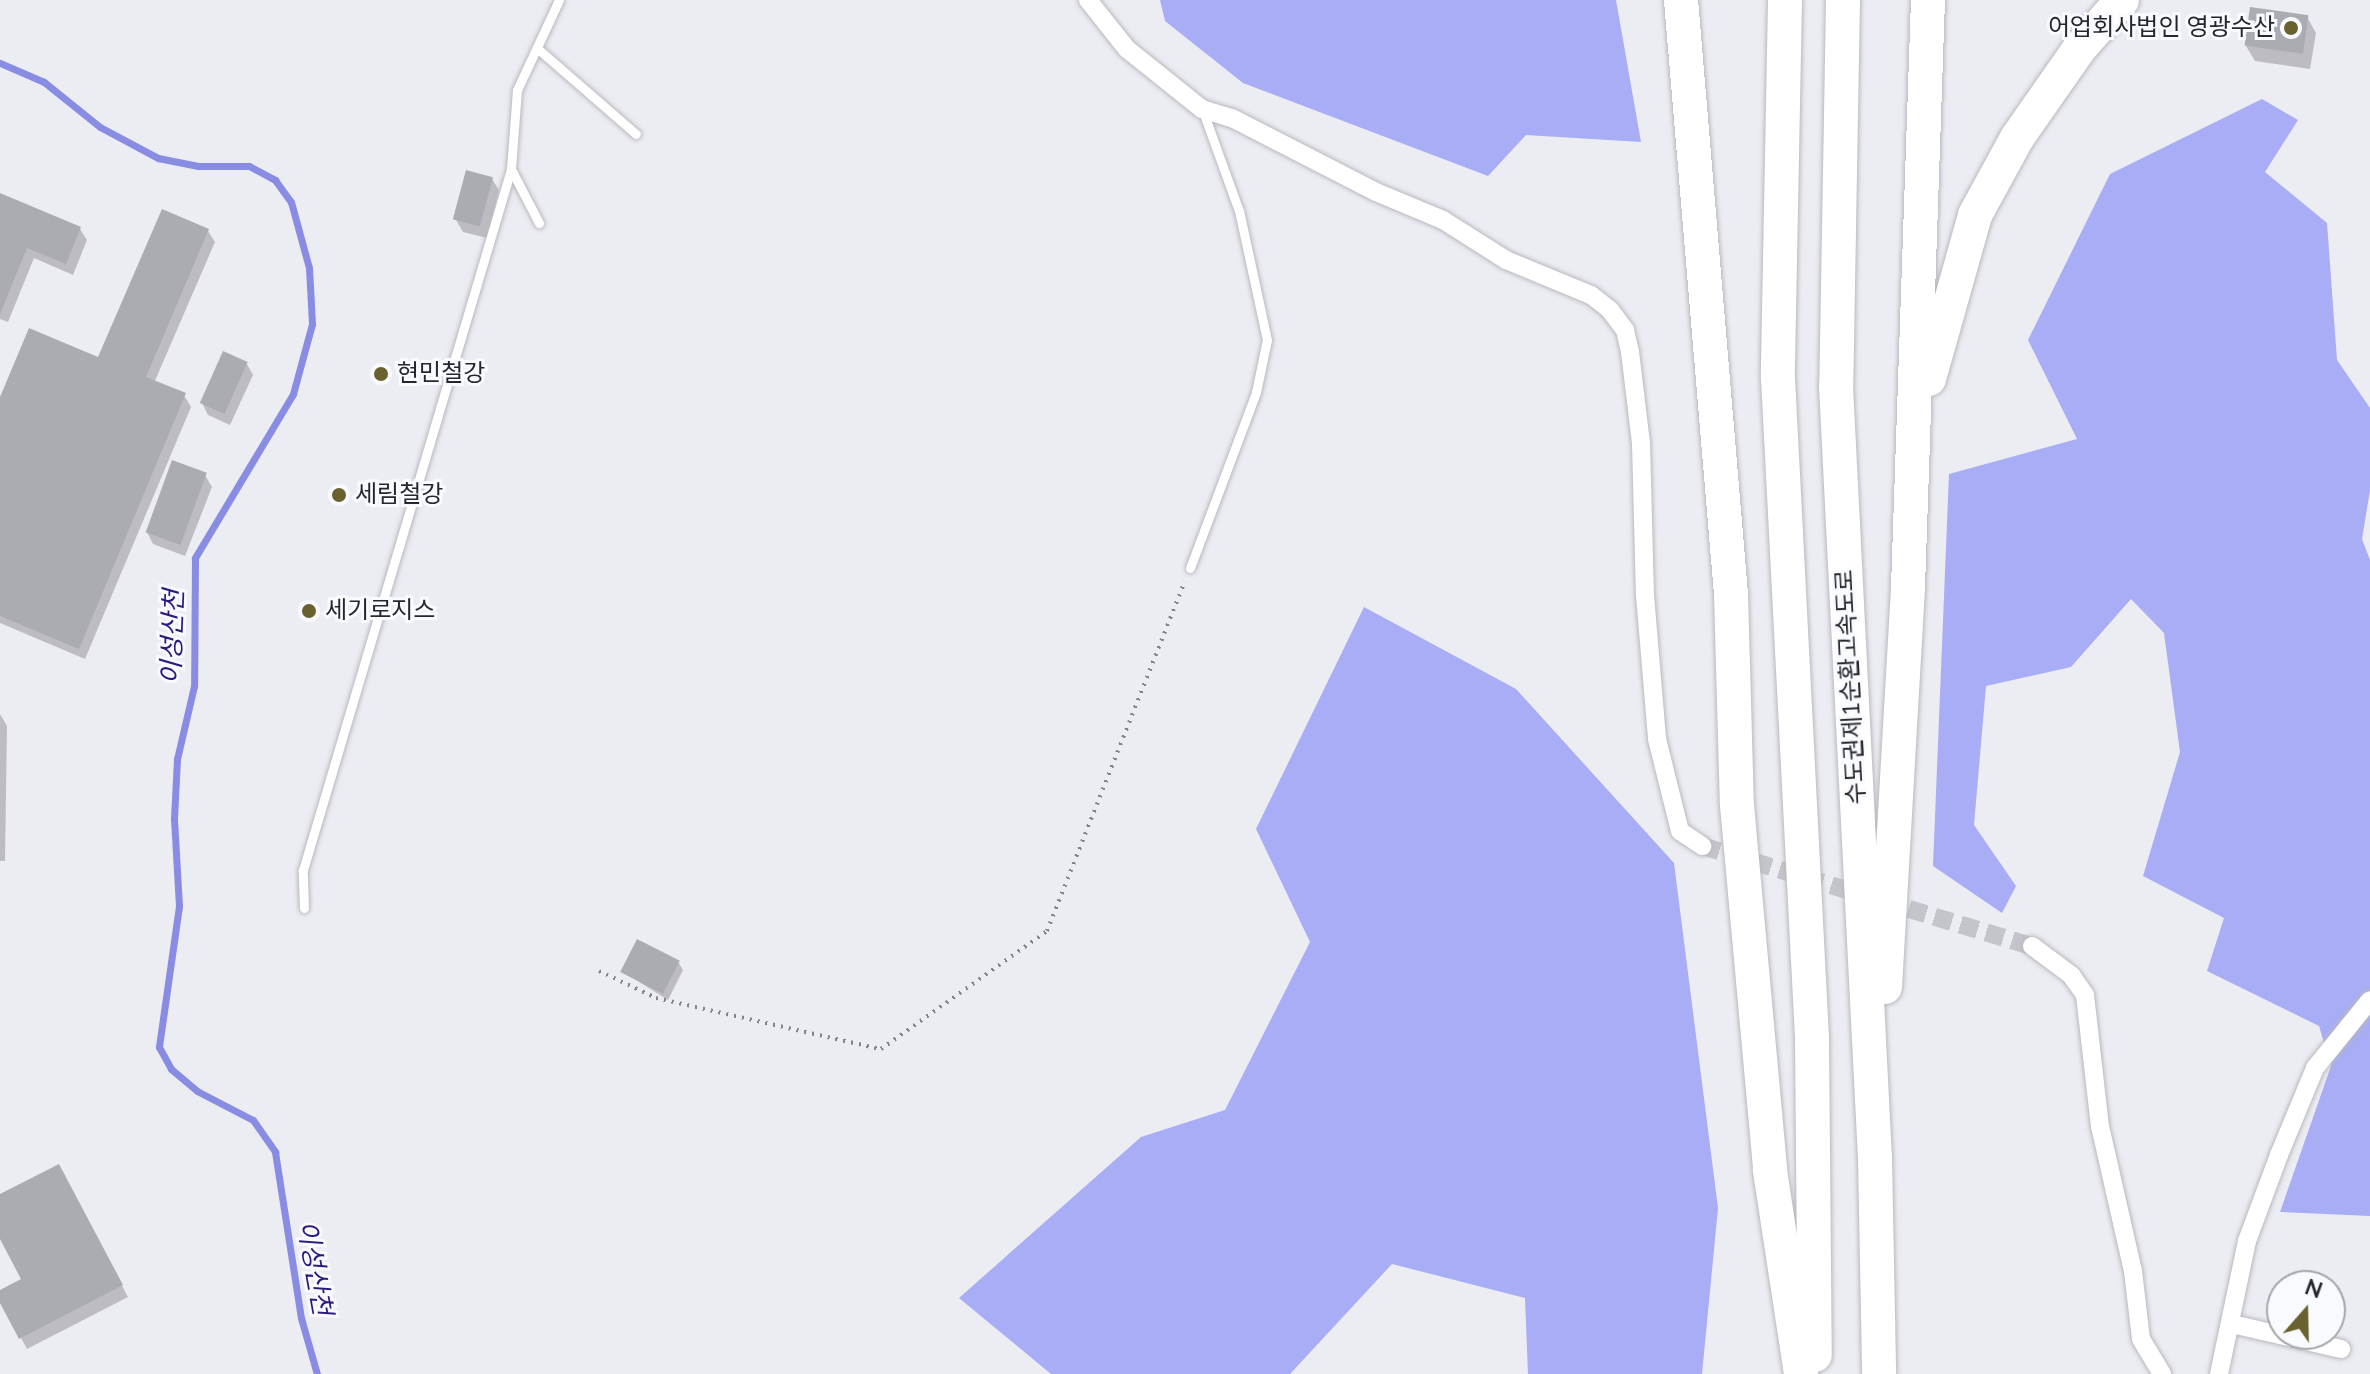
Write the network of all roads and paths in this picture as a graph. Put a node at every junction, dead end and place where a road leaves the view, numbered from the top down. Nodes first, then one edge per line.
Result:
1 (559, 0) edge
2 (1088, 0) edge
3 (1785, 0) edge
4 (1843, 0) edge
5 (1928, 0) edge
6 (2122, 0) edge
7 (1679, 7) edge
8 (537, 48) junction
9 (1202, 109) junction
10 (636, 134) dead end
11 (511, 169) junction
12 (539, 223) dead end
13 (1915, 429) junction
14 (1190, 568) joint
15 (1702, 846) tunnel mouth
16 (304, 908) dead end
17 (2032, 946) tunnel mouth
18 (599, 971) dead end
19 (2370, 1000) edge
20 (1875, 1158) junction
21 (2232, 1324) junction
22 (2266, 1332) edge
23 (1801, 1374) edge
24 (1815, 1374) edge
25 (1879, 1374) edge
26 (2162, 1374) edge
27 (2219, 1374) edge

1 - 8 lane
2 - 9 street
3 - 24 highway
4 - 20 highway, 수도권제1순환고속도로
5 - 13 highway
6 - 13 highway
7 - 23 highway
8 - 10 lane
8 - 11 lane
9 - 14 lane
9 - 15 street
11 - 12 lane
11 - 16 lane
13 - 20 highway
14 - 18 path
17 - 26 street
19 - 21 street
20 - 25 highway, 수도권제1순환고속도로
21 - 22 street
21 - 27 street

